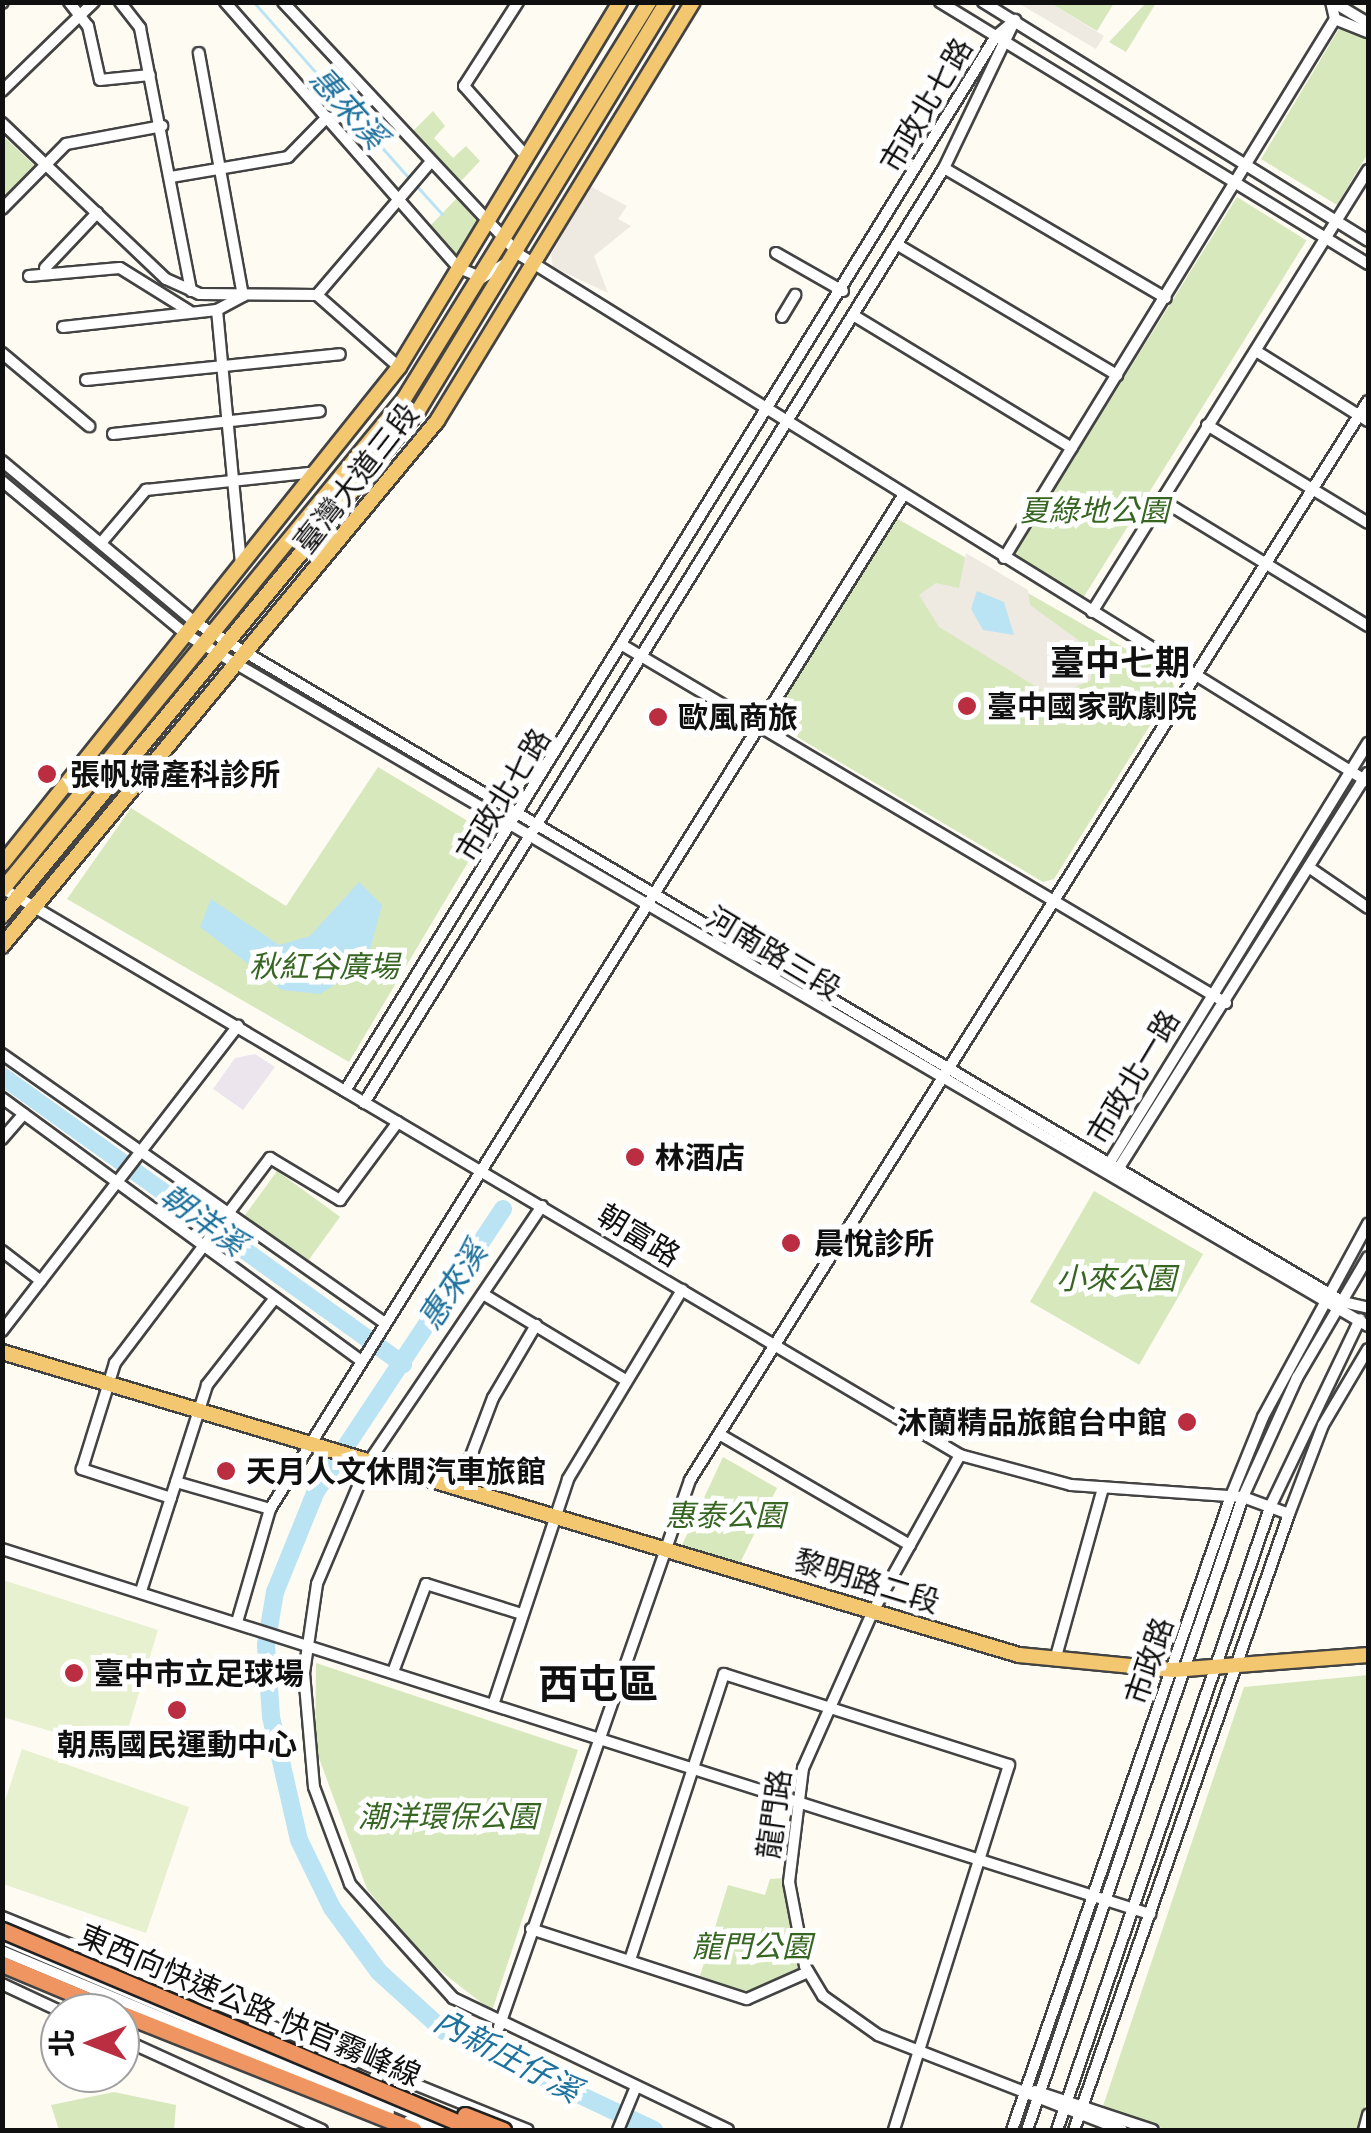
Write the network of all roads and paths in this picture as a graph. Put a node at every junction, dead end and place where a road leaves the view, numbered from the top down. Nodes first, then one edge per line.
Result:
1 (69, 2) edge
2 (94, 2) edge
3 (120, 2) edge
4 (226, 2) edge
5 (283, 2) edge
6 (518, 2) edge
7 (620, 2) edge
8 (648, 2) edge
9 (667, 2) edge
10 (693, 2) edge
11 (940, 2) edge
12 (983, 2) edge
13 (1332, 2) edge
14 (80, 16) junction
15 (1336, 19) junction
16 (1015, 20) junction
17 (1368, 22) edge
18 (1368, 32) edge
19 (996, 36) junction
20 (1009, 43) junction
21 (200, 53) dead end
22 (150, 75) junction
23 (2, 92) edge
24 (327, 116) junction
25 (2, 123) edge
26 (162, 126) junction
27 (526, 156) junction
28 (1242, 161) junction
29 (45, 164) junction
30 (429, 164) junction
31 (221, 168) junction
32 (944, 168) junction
33 (1368, 170) edge
34 (170, 177) junction
35 (1233, 178) junction
36 (402, 196) junction
37 (2, 209) edge
38 (97, 213) junction
39 (1338, 222) junction
40 (485, 225) junction
41 (1327, 238) junction
42 (502, 241) junction
43 (1368, 241) edge
44 (898, 244) junction
45 (776, 253) dead end
46 (520, 255) junction
47 (1368, 264) edge
48 (535, 265) junction
49 (45, 268) dead end
50 (459, 268) junction
51 (29, 276) dead end
52 (482, 278) junction
53 (843, 290) junction
54 (191, 291) junction
55 (318, 295) junction
56 (795, 295) dead end
57 (242, 296) junction
58 (1166, 298) junction
59 (217, 310) junction
60 (190, 312) junction
61 (853, 316) junction
62 (782, 317) dead end
63 (63, 327) dead end
64 (1256, 352) junction
65 (2, 353) edge
66 (340, 354) dead end
67 (222, 364) junction
68 (399, 367) junction
69 (1117, 375) junction
70 (86, 380) dead end
71 (1368, 401) edge
72 (320, 412) dead end
73 (771, 414) junction
74 (1364, 418) edge
75 (786, 423) junction
76 (228, 424) junction
77 (1208, 425) junction
78 (89, 426) dead end
79 (113, 434) dead end
80 (1072, 448) junction
81 (2, 462) edge
82 (318, 472) junction
83 (2, 481) edge
84 (233, 482) junction
85 (1313, 489) junction
86 (902, 496) junction
87 (1160, 499) junction
88 (1368, 524) edge
89 (101, 543) junction
90 (1004, 558) junction
91 (1266, 564) junction
92 (241, 570) junction
93 (1092, 612) junction
94 (1368, 626) edge
95 (192, 629) junction
96 (223, 637) junction
97 (206, 646) junction
98 (624, 646) junction
99 (252, 653) junction
100 (220, 654) junction
101 (642, 657) junction
102 (241, 666) junction
103 (1196, 672) junction
104 (758, 726) junction
105 (1368, 743) edge
106 (1351, 771) junction
107 (1367, 778) edge
108 (521, 816) junction
109 (538, 826) junction
110 (514, 828) junction
111 (531, 838) junction
112 (2, 864) edge
113 (1310, 868) junction
114 (3, 889) edge
115 (653, 894) junction
116 (17, 897) junction
117 (1054, 901) junction
118 (646, 906) junction
119 (34, 908) junction
120 (1368, 908) edge
121 (2, 916) edge
122 (2, 946) edge
123 (1212, 995) junction
124 (1226, 1003) junction
125 (238, 1026) junction
126 (2, 1054) edge
127 (948, 1069) junction
128 (941, 1080) junction
129 (346, 1091) junction
130 (2, 1098) edge
131 (364, 1102) junction
132 (24, 1114) junction
133 (398, 1122) junction
134 (2, 1138) edge
135 (142, 1152) junction
136 (1108, 1163) junction
137 (479, 1171) junction
138 (1122, 1171) junction
139 (1105, 1178) junction
140 (118, 1182) junction
141 (542, 1206) junction
142 (228, 1213) junction
143 (1368, 1224) edge
144 (204, 1245) junction
145 (2, 1251) edge
146 (1368, 1257) edge
147 (41, 1281) junction
148 (682, 1290) junction
149 (483, 1294) junction
150 (1329, 1294) junction
151 (275, 1298) junction
152 (1343, 1302) junction
153 (1322, 1306) junction
154 (1368, 1307) edge
155 (1336, 1314) junction
156 (536, 1325) junction
157 (1363, 1325) edge
158 (383, 1327) junction
159 (2, 1331) edge
160 (775, 1345) junction
161 (1368, 1350) edge
162 (2, 1352) edge
163 (363, 1358) junction
164 (624, 1379) junction
165 (105, 1384) junction
166 (199, 1413) junction
167 (719, 1434) junction
168 (312, 1447) junction
169 (960, 1455) junction
170 (365, 1462) junction
171 (176, 1482) junction
172 (1103, 1488) junction
173 (458, 1490) junction
174 (1237, 1496) junction
175 (171, 1498) junction
176 (1271, 1506) junction
177 (270, 1509) junction
178 (1289, 1514) junction
179 (552, 1518) junction
180 (910, 1545) junction
181 (2, 1549) edge
182 (659, 1549) junction
183 (141, 1590) junction
184 (872, 1611) junction
185 (522, 1614) junction
186 (236, 1622) junction
187 (306, 1644) junction
188 (1368, 1655) edge
189 (1055, 1660) junction
190 (1216, 1669) junction
191 (1235, 1669) junction
192 (1179, 1670) junction
193 (393, 1672) junction
194 (831, 1704) junction
195 (493, 1705) junction
196 (593, 1738) junction
197 (693, 1769) junction
198 (798, 1801) junction
199 (985, 1859) junction
200 (1094, 1896) junction
201 (1107, 1901) junction
202 (1134, 1909) junction
203 (1150, 1914) junction
204 (2, 1917) edge
205 (531, 1929) junction
206 (2, 1930) edge
207 (2, 1940) edge
208 (2, 1951) edge
209 (630, 1960) junction
210 (2, 1964) edge
211 (808, 1972) junction
212 (2, 1984) edge
213 (72, 1993) edge
214 (40, 2002) edge
215 (140, 2020) edge
216 (499, 2027) junction
217 (241, 2032) junction
218 (140, 2047) edge
219 (919, 2051) junction
220 (225, 2052) junction
221 (1022, 2090) junction
222 (633, 2094) junction
223 (1039, 2095) junction
224 (1066, 2105) junction
225 (460, 2106) junction
226 (1081, 2110) junction
227 (1368, 2117) edge
228 (322, 2130) edge
229 (388, 2130) edge
230 (414, 2130) edge
231 (433, 2130) edge
232 (451, 2130) edge
233 (476, 2130) edge
234 (503, 2130) edge
235 (528, 2130) edge
236 (618, 2130) edge
237 (728, 2130) edge
238 (894, 2130) edge
239 (1012, 2130) edge
240 (1026, 2130) edge
241 (1057, 2130) edge
242 (1074, 2130) edge
243 (1122, 2130) edge
244 (1153, 2130) edge
245 (1364, 2130) edge

1 - 14 street
2 - 14 street
3 - 22 street
4 - 24 street
5 - 30 street
6 - 27 street
7 - 27 main road, 臺灣大道三段
8 - 42 main road, 臺灣大道三段
9 - 46 main road, 臺灣大道三段
10 - 48 main road, 臺灣大道三段
11 - 19 street
12 - 16 street
13 - 15 street
13 - 17 street
14 - 22 street
14 - 23 street
15 - 18 street
15 - 28 street
16 - 19 street, 市政北七路
16 - 20 street, 市政北七路
16 - 28 street
19 - 20 street
19 - 53 street, 市政北七路
20 - 32 street, 市政北七路
20 - 35 street
21 - 31 street
22 - 26 street
24 - 31 street
24 - 36 street
25 - 29 street
26 - 29 street
26 - 34 street
27 - 40 main road, 臺灣大道三段
28 - 35 street
28 - 39 street
29 - 37 street
29 - 38 street
30 - 36 street
30 - 40 street
31 - 34 street
31 - 57 street
32 - 44 street, 市政北七路
32 - 58 street
33 - 39 street
34 - 54 street
35 - 41 street
35 - 58 street
36 - 50 street
36 - 55 street
38 - 49 street
38 - 54 street
39 - 41 street
39 - 43 street
40 - 42 street
40 - 50 main road, 臺灣大道三段
41 - 47 street
41 - 64 street
42 - 46 street
42 - 52 main road, 臺灣大道三段
44 - 61 street, 市政北七路
44 - 69 street
45 - 53 street
46 - 48 street
46 - 52 street
46 - 96 main road, 臺灣大道三段
48 - 73 street
48 - 99 main road, 臺灣大道三段
50 - 52 street
50 - 68 main road, 臺灣大道三段
51 - 60 street
52 - 96 main road, 臺灣大道三段
53 - 73 street, 市政北七路
54 - 57 street
55 - 57 street
55 - 68 street
56 - 62 street
57 - 59 street
58 - 69 street
59 - 60 street
59 - 67 street
60 - 63 street
61 - 75 street, 市政北七路
61 - 80 street
64 - 74 street
64 - 77 street
65 - 78 street
66 - 67 street
67 - 70 street
67 - 76 street
68 - 82 main road, 臺灣大道三段
69 - 80 street
71 - 74 street
72 - 76 street
73 - 75 street
73 - 98 street, 市政北七路
74 - 85 street
75 - 86 street
75 - 101 street, 市政北七路
76 - 79 street
76 - 84 street
77 - 85 street
77 - 87 street
80 - 90 street
81 - 89 street
82 - 84 street
82 - 92 main road, 臺灣大道三段
83 - 95 street
84 - 89 street
84 - 92 street
85 - 88 street
85 - 91 street
86 - 90 street
86 - 104 street
87 - 91 street
87 - 93 street
89 - 95 street
90 - 93 street
91 - 94 street
91 - 103 street
92 - 95 main road, 臺灣大道三段
93 - 103 street
95 - 96 street, 河南路三段
95 - 97 street, 河南路三段
95 - 112 main road, 臺灣大道三段
96 - 97 main road, 臺灣大道三段
96 - 99 street, 河南路三段
96 - 100 main road, 臺灣大道三段
97 - 100 street, 河南路三段
97 - 114 main road, 臺灣大道三段
98 - 101 street
98 - 108 street, 市政北七路
99 - 102 main road, 臺灣大道三段
99 - 108 street, 河南路三段
100 - 102 street, 河南路三段
100 - 116 main road, 臺灣大道三段
101 - 104 street
101 - 109 street, 市政北七路
102 - 110 street, 河南路三段
102 - 119 main road, 臺灣大道三段
103 - 106 street
103 - 117 street
104 - 115 street
104 - 117 street
105 - 106 street, 市政北一路
106 - 107 street
106 - 123 street, 市政北一路
107 - 113 street, 市政北一路
108 - 109 street, 河南路三段
108 - 110 street, 市政北七路
109 - 111 street, 市政北七路
109 - 115 street, 河南路三段
110 - 111 street, 河南路三段
110 - 129 street, 市政北七路
111 - 118 street, 河南路三段
111 - 131 street, 市政北七路
113 - 120 street
113 - 124 street, 市政北一路
114 - 116 street, 朝富路
115 - 118 street
115 - 127 street, 河南路三段
116 - 119 street, 朝富路
116 - 121 main road, 臺灣大道三段
117 - 123 street
117 - 127 street
118 - 128 street, 河南路三段
118 - 137 street
119 - 122 main road, 臺灣大道三段
119 - 125 street, 朝富路
123 - 124 street
123 - 136 street, 市政北一路
124 - 138 street, 市政北一路
125 - 129 street, 朝富路
125 - 135 street
126 - 135 street
127 - 128 street
127 - 136 street, 河南路三段
128 - 139 street, 河南路三段
128 - 160 street
129 - 131 street, 朝富路
130 - 132 street
131 - 133 street, 朝富路
132 - 134 street
132 - 140 street
133 - 137 street, 朝富路
133 - 142 street
135 - 140 street
135 - 142 street
136 - 138 street, 河南路三段
136 - 139 street, 市政北一路
137 - 141 street, 朝富路
137 - 158 street
138 - 139 street, 市政北一路
138 - 150 street, 河南路三段
139 - 153 street, 河南路三段
140 - 144 street
140 - 147 street
141 - 148 street, 朝富路
141 - 149 street
142 - 144 street
142 - 158 street
143 - 150 street, 市政路
144 - 151 street
144 - 165 street
145 - 147 street
146 - 152 street, 市政路
147 - 159 street
148 - 160 street, 朝富路
148 - 164 street
149 - 156 street
149 - 170 street
150 - 152 street, 河南路三段
150 - 153 street, 市政路
151 - 163 street
151 - 166 street
152 - 154 street, 河南路三段
152 - 155 street, 市政路
153 - 155 street, 河南路三段
153 - 174 street, 市政路
154 - 157 street
155 - 157 street, 河南路三段
155 - 174 street, 市政路
156 - 164 street
156 - 173 street
157 - 176 street
158 - 163 street
160 - 167 street
160 - 169 street, 朝富路
161 - 178 street
162 - 165 main road
163 - 168 street
164 - 179 street
165 - 166 main road
165 - 175 street
166 - 168 main road
166 - 171 street
167 - 180 street
167 - 182 street
168 - 170 main road, 黎明路二段
168 - 177 street
169 - 172 street, 朝富路
169 - 180 street, 龍門路
170 - 173 main road, 黎明路二段
170 - 187 street
171 - 175 street
171 - 177 street
172 - 174 street, 朝富路
172 - 189 street
173 - 179 main road, 黎明路二段
174 - 176 street, 朝富路
174 - 192 street, 市政路
175 - 183 street
176 - 178 street, 朝富路
176 - 190 street
177 - 186 street
178 - 191 street
179 - 182 main road, 黎明路二段
179 - 185 street
180 - 184 street, 龍門路
181 - 183 street
182 - 184 main road, 黎明路二段
182 - 196 street
183 - 186 street
184 - 189 main road, 黎明路二段
184 - 194 street, 龍門路
185 - 193 street
185 - 195 street
186 - 187 street
187 - 193 street
187 - 216 street
188 - 191 main road, 黎明路二段
189 - 192 main road, 黎明路二段
190 - 191 main road, 黎明路二段
190 - 192 main road, 黎明路二段
190 - 202 street
191 - 203 street
192 - 200 street, 市政路
192 - 201 street, 市政路
193 - 195 street
194 - 197 street
194 - 198 street, 龍門路
194 - 199 street
195 - 196 street
196 - 197 street
196 - 205 street
197 - 198 street
197 - 209 street
198 - 199 street
198 - 211 street, 龍門路
199 - 200 street
199 - 219 street
200 - 201 street
200 - 221 street, 市政路
201 - 202 street
201 - 223 street, 市政路
202 - 203 street
202 - 224 street
203 - 226 street
204 - 225 street
205 - 209 street
205 - 216 street
206 - 217 highway, 東西向快速公路 快官霧峰線, bridge
207 - 232 street
208 - 231 street
209 - 211 street
210 - 213 highway, 東西向快速公路 快官霧峰線
211 - 219 street, 龍門路
212 - 214 street
215 - 220 highway, 東西向快速公路 快官霧峰線
216 - 222 street
217 - 233 highway, 東西向快速公路 快官霧峰線, bridge
217 - 234 highway, bridge
218 - 228 street
219 - 221 street, 龍門路
219 - 238 street
220 - 229 highway
220 - 230 highway, 東西向快速公路 快官霧峰線
221 - 223 street, 龍門路
221 - 239 street, 市政路
222 - 236 street
222 - 237 street
223 - 224 street, 龍門路
223 - 240 street, 市政路
224 - 226 street, 龍門路
224 - 241 street
225 - 232 street
225 - 235 street
226 - 242 street
226 - 243 street
226 - 244 street
227 - 245 street

